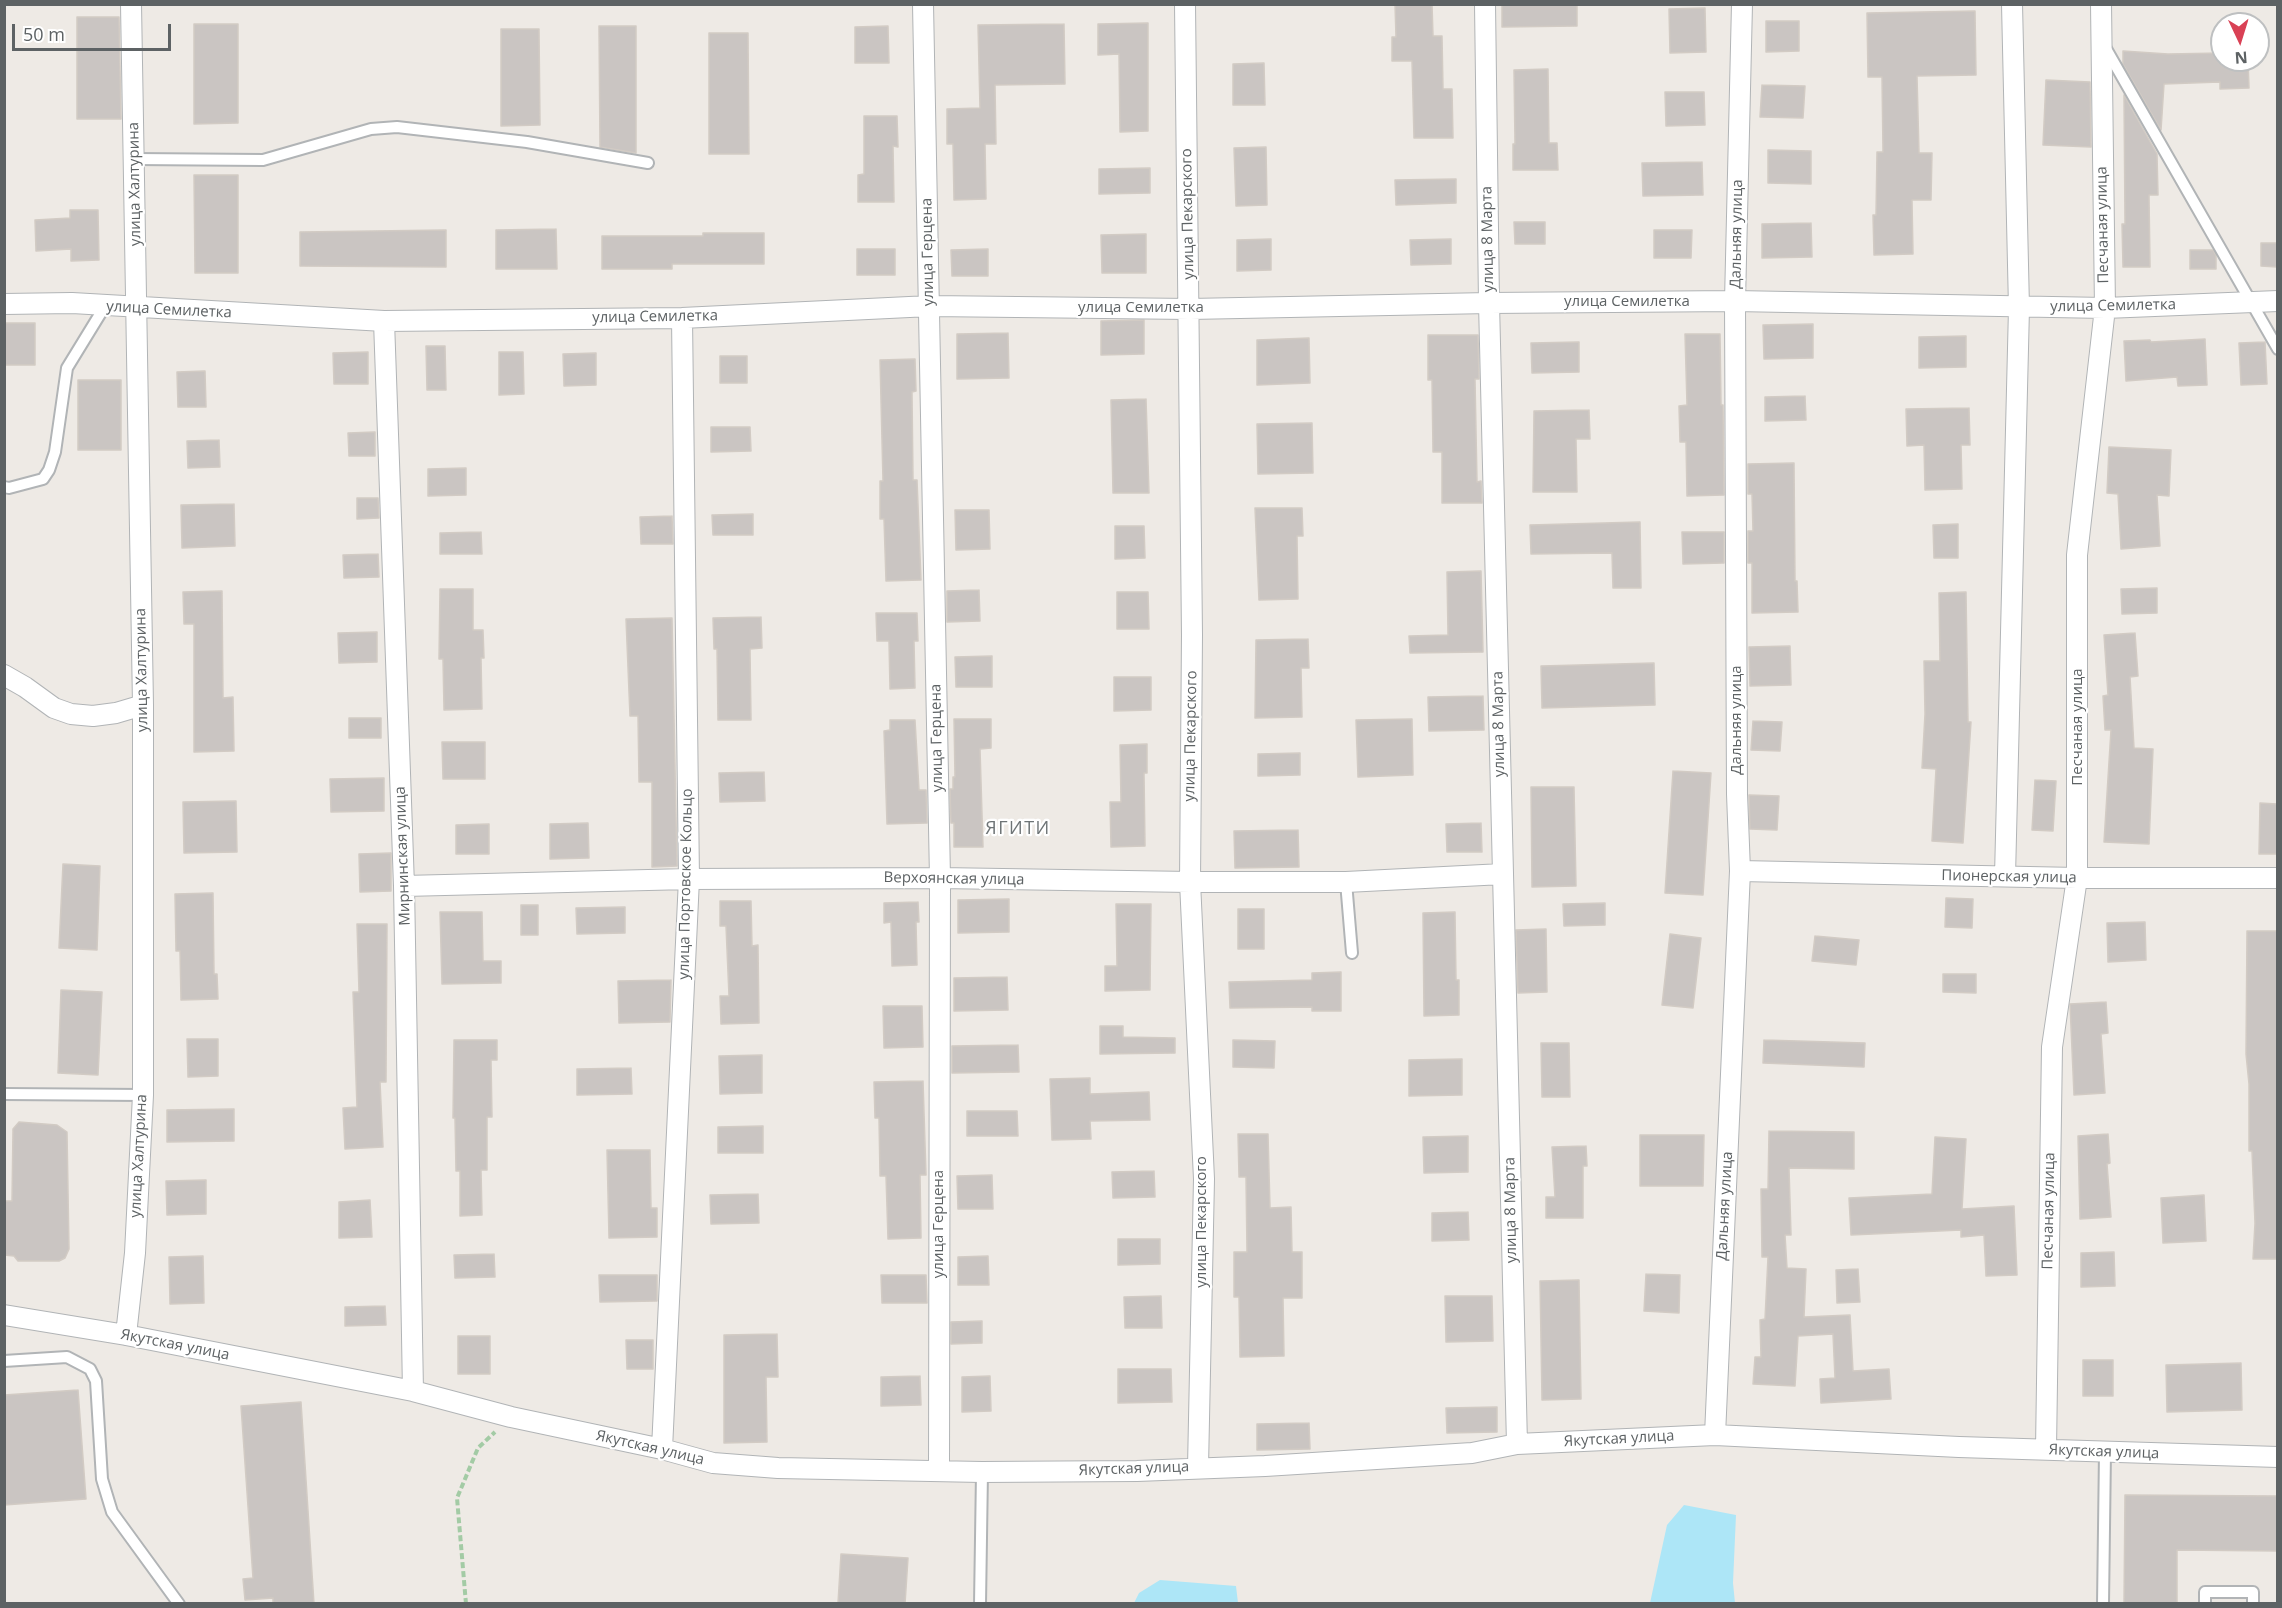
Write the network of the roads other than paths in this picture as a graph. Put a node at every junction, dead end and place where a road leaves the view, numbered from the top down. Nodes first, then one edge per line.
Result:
1 (131, 4) edge
2 (923, 4) edge
3 (1185, 4) edge
4 (1485, 4) edge
5 (1742, 4) edge
6 (2012, 4) edge
7 (2101, 4) edge
8 (2100, 37) junction
9 (134, 159) junction
10 (648, 163) dead end
11 (1735, 301) junction
12 (2277, 301) edge
13 (4, 303) edge
14 (1489, 303) junction
15 (105, 306) junction
16 (930, 306) junction
17 (137, 308) junction
18 (2019, 308) junction
19 (2104, 308) junction
20 (1190, 309) junction
21 (682, 318) junction
22 (384, 321) junction
23 (2277, 349) edge
24 (4, 487) edge
25 (4, 675) edge
26 (143, 705) junction
27 (1740, 871) junction
28 (1503, 874) junction
29 (2005, 876) junction
30 (939, 878) junction
31 (2077, 878) junction
32 (2277, 878) edge
33 (689, 879) junction
34 (1190, 882) junction
35 (1346, 882) junction
36 (405, 886) junction
37 (1352, 953) dead end
38 (4, 1094) edge
39 (142, 1095) junction
40 (4, 1315) edge
41 (126, 1335) junction
42 (4, 1361) edge
43 (413, 1391) junction
44 (1715, 1435) junction
45 (1516, 1444) junction
46 (662, 1449) junction
47 (2046, 1449) junction
48 (2105, 1452) junction
49 (2277, 1457) edge
50 (1198, 1467) junction
51 (939, 1472) junction
52 (982, 1472) junction
53 (179, 1604) edge
54 (980, 1604) edge
55 (2103, 1604) edge
56 (2205, 1604) edge
57 (2253, 1604) edge

1 - 9 street, улица Халтурина
2 - 16 street, улица Герцена
3 - 20 street, улица Пекарского
4 - 14 street, улица 8 Марта
5 - 11 street, Дальняя улица
6 - 18 street
7 - 8 street, Песчаная улица
8 - 19 street, Песчаная улица
8 - 23 lane
9 - 10 lane
9 - 17 street, улица Халтурина
11 - 14 street, улица Семилетка
11 - 18 street, улица Семилетка
11 - 27 street, Дальняя улица
12 - 19 street, улица Семилетка
13 - 15 street, улица Семилетка
14 - 20 street, улица Семилетка
14 - 28 street, улица 8 Марта
15 - 17 street, улица Семилетка
15 - 24 lane
16 - 20 street, улица Семилетка
16 - 21 street, улица Семилетка
16 - 30 street, улица Герцена
17 - 22 street, улица Семилетка
17 - 26 street, улица Халтурина
18 - 19 street, улица Семилетка
18 - 29 street
19 - 31 street, Песчаная улица
20 - 34 street, улица Пекарского
21 - 22 street, улица Семилетка
21 - 33 street, улица Портовское Кольцо
22 - 36 street, Мирнинская улица
25 - 26 street
26 - 39 street, улица Халтурина
27 - 29 street, Пионерская улица
27 - 44 street, Дальняя улица
28 - 35 street, Верхоянская улица
28 - 45 street, улица 8 Марта
29 - 31 street, Пионерская улица
30 - 33 street, Верхоянская улица
30 - 34 street, Верхоянская улица
30 - 51 street, улица Герцена
31 - 32 street, Пионерская улица
31 - 47 street, Песчаная улица
33 - 36 street, Верхоянская улица
33 - 46 street, улица Портовское Кольцо
34 - 35 street, Верхоянская улица
34 - 50 street, улица Пекарского
35 - 37 lane
36 - 43 street, Мирнинская улица
38 - 39 lane
39 - 41 street, улица Халтурина
40 - 41 street, Якутская улица
41 - 43 street, Якутская улица
42 - 53 lane
43 - 46 street, Якутская улица
44 - 45 street, Якутская улица
44 - 47 street, Якутская улица
45 - 50 street, Якутская улица
46 - 51 street, Якутская улица
47 - 48 street, Якутская улица
48 - 49 street, Якутская улица
48 - 55 lane
50 - 52 street, Якутская улица
51 - 52 street, Якутская улица
52 - 54 lane
56 - 57 lane

